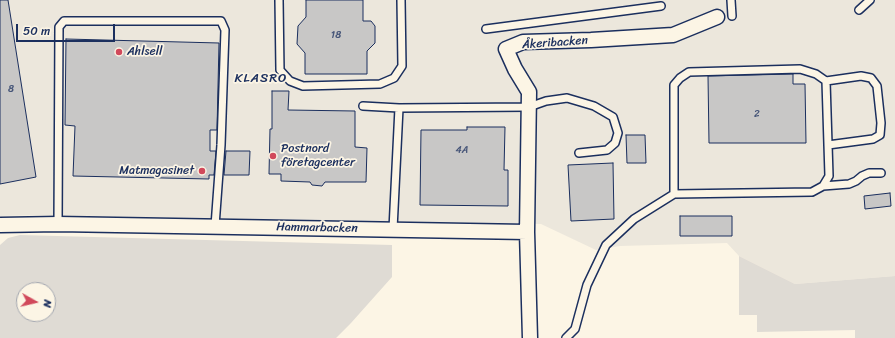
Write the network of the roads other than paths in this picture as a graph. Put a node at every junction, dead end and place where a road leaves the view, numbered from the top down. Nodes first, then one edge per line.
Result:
1 (279, 0) edge
2 (401, 0) edge
3 (731, 0) edge
4 (870, 0) edge
5 (661, 6) dead end
6 (859, 10) dead end
7 (732, 16) dead end
8 (717, 17) dead end
9 (486, 29) dead end
10 (826, 81) junction
11 (363, 106) dead end
12 (529, 107) junction
13 (399, 108) junction
14 (828, 145) junction
15 (580, 153) dead end
16 (881, 173) dead end
17 (823, 186) junction
18 (674, 194) junction
19 (58, 224) junction
20 (215, 226) junction
21 (2, 227) edge
22 (393, 229) junction
23 (527, 232) junction
24 (575, 329) junction
25 (530, 338) edge
26 (566, 338) edge
27 (576, 338) edge

1 - 2 lane
3 - 7 lane
4 - 6 lane
5 - 9 lane
8 - 12 street, Åkeribacken
10 - 14 lane
10 - 14 lane
10 - 18 lane
11 - 13 lane
12 - 13 lane
12 - 15 lane
12 - 23 street, Åkeribacken
13 - 22 lane
14 - 17 lane
16 - 17 lane
17 - 18 lane
18 - 24 lane
19 - 20 street, Hammarbacken
19 - 20 lane
19 - 21 street, Hammarbacken
20 - 22 street, Hammarbacken
22 - 23 street, Hammarbacken
23 - 25 street
24 - 26 lane
24 - 27 lane

